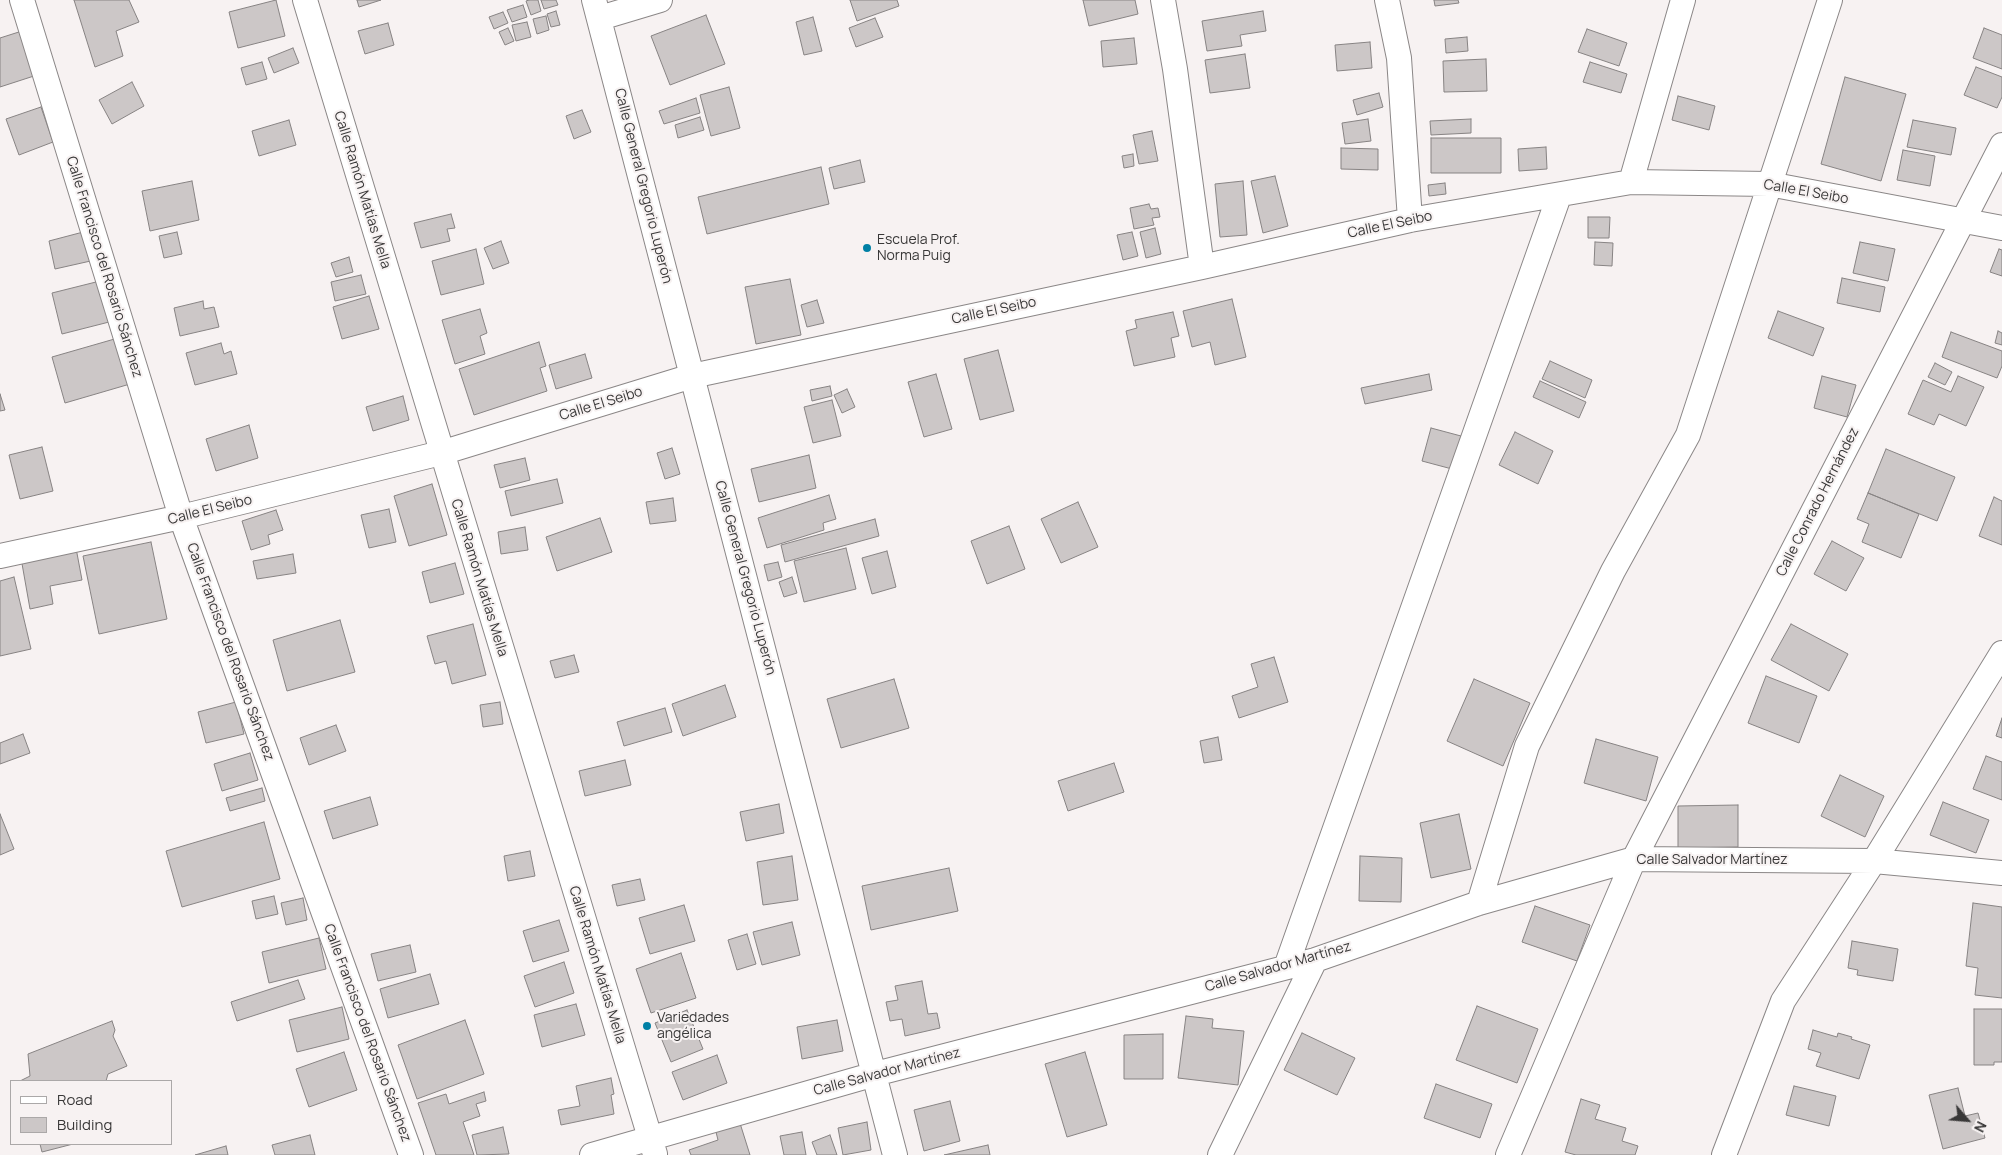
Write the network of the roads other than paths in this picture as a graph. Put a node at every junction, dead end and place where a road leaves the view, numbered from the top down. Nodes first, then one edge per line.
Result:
1 (22, 0) edge
2 (305, 0) edge
3 (660, 0) edge
4 (1163, 0) edge
5 (1387, 0) edge
6 (1683, 0) edge
7 (1830, 0) edge
8 (597, 9) edge
9 (2002, 145) edge
10 (1631, 182) junction
11 (1769, 184) junction
12 (1559, 196) junction
13 (1410, 220) junction
14 (1962, 222) junction
15 (2002, 228) edge
16 (1202, 267) junction
17 (692, 376) junction
18 (441, 453) junction
19 (181, 517) junction
20 (0, 556) edge
21 (2002, 653) edge
22 (1634, 859) junction
23 (1874, 861) junction
24 (2002, 874) edge
25 (1479, 903) junction
26 (1315, 960) junction
27 (1286, 967) junction
28 (875, 1074) junction
29 (653, 1147) edge
30 (411, 1155) edge
31 (592, 1155) edge
32 (895, 1155) edge
33 (1220, 1155) edge
34 (1508, 1155) edge
35 (1724, 1155) edge

1 - 19 street, Calle Francisco del Rosario Sánchez
2 - 18 street, Calle Ramón Matías Mella
3 - 8 street
4 - 16 street
5 - 13 street
6 - 10 street
7 - 11 street
8 - 17 street, Calle General Gregorio Luperón
9 - 14 street, Calle Conrado Hernández
10 - 11 street, Calle El Seibo
10 - 12 street, Calle El Seibo
11 - 14 street, Calle El Seibo
11 - 25 street
12 - 13 street, Calle El Seibo
12 - 27 street
13 - 16 street, Calle El Seibo
14 - 15 street, Calle El Seibo
14 - 22 street, Calle Conrado Hernández
16 - 17 street, Calle El Seibo
17 - 18 street, Calle El Seibo
17 - 28 street, Calle General Gregorio Luperón
18 - 19 street, Calle El Seibo
18 - 29 street, Calle Ramón Matías Mella
19 - 20 street, Calle El Seibo
19 - 30 street, Calle Francisco del Rosario Sánchez
21 - 23 street
22 - 23 street, Calle Salvador Martínez
22 - 25 street, Calle Salvador Martínez
22 - 34 street, Calle Conrado Hernández
23 - 24 street, Calle Salvador Martínez
23 - 35 street
25 - 26 street, Calle Salvador Martínez
26 - 27 street, Calle Salvador Martínez
26 - 33 street
27 - 28 street, Calle Salvador Martínez
28 - 29 street, Calle Salvador Martínez
28 - 32 street, Calle General Gregorio Luperón
29 - 31 street, Calle Salvador Martínez

